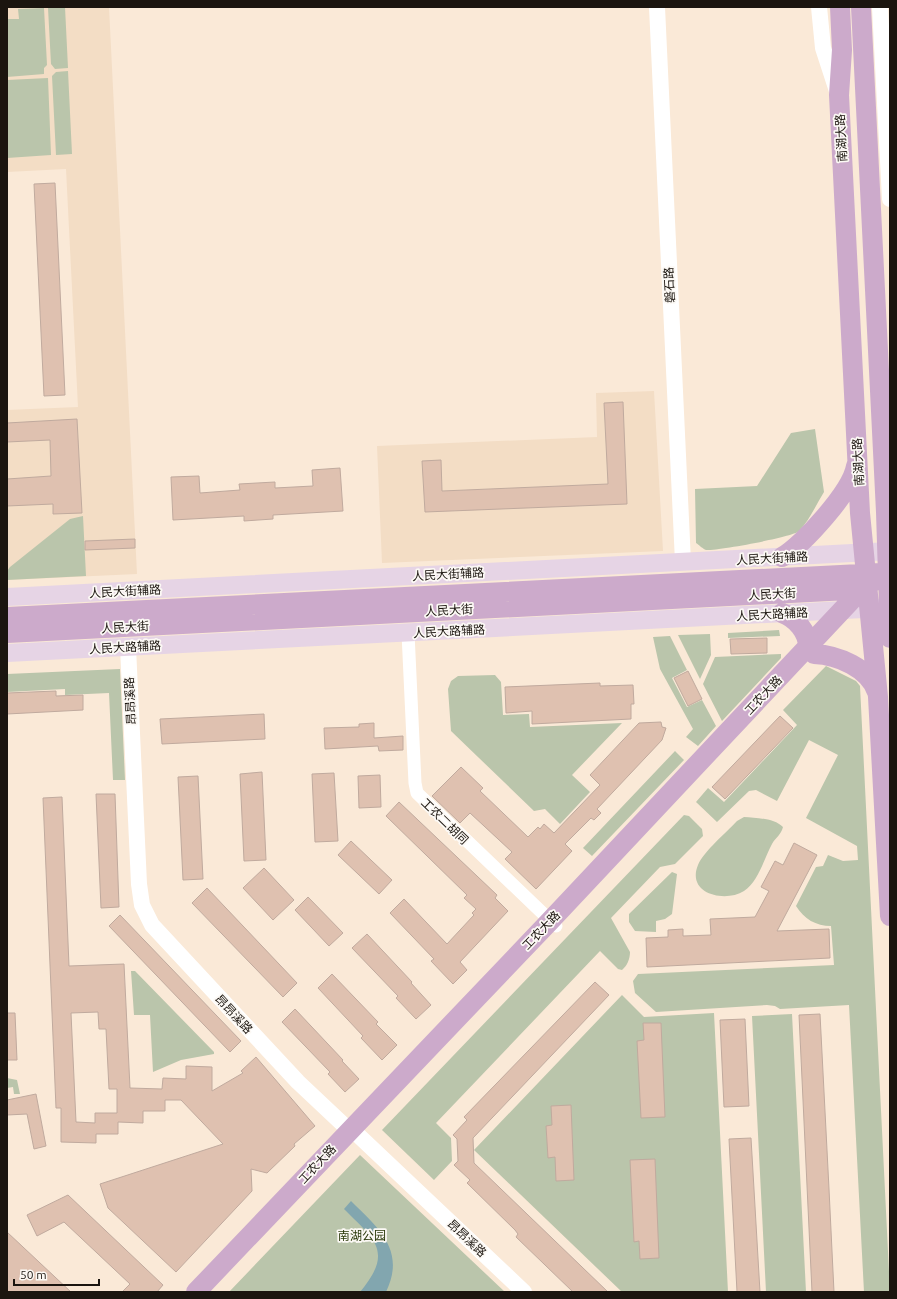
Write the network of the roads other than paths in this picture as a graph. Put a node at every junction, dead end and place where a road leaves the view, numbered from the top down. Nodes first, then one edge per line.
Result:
1 (657, 7) edge
2 (819, 7) edge
3 (840, 7) edge
4 (861, 7) edge
5 (880, 7) edge
6 (839, 95) junction
7 (890, 199) edge
8 (858, 459) junction
9 (888, 508) edge
10 (889, 552) edge
11 (864, 553) junction
12 (782, 557) junction
13 (683, 562) junction
14 (889, 580) edge
15 (863, 596) junction
16 (7, 597) edge
17 (890, 608) edge
18 (782, 613) junction
19 (7, 617) edge
20 (7, 633) edge
21 (408, 633) junction
22 (890, 638) edge
23 (128, 647) junction
24 (811, 651) junction
25 (7, 653) edge
26 (878, 697) junction
27 (890, 916) edge
28 (553, 924) junction
29 (353, 1132) junction
30 (196, 1292) edge
31 (208, 1292) edge
32 (524, 1292) edge

1 - 13 street, 磐石路
2 - 6 street
3 - 6 main road, 南湖大路
4 - 9 main road
5 - 7 street
6 - 8 main road, 南湖大路
8 - 11 main road, 南湖大路
8 - 12 main road
9 - 10 main road
10 - 11 main road, 人民大街辅路
10 - 14 main road
11 - 12 main road, 人民大街辅路
11 - 15 main road, 南湖大路
12 - 13 main road, 人民大街辅路
13 - 16 main road, 人民大街辅路
14 - 15 main road, 工农大路
14 - 17 main road
15 - 17 main road, 人民大路辅路
15 - 18 main road, 人民大路辅路
15 - 19 main road, 人民大街
15 - 20 main road, 人民大街
15 - 24 main road, 工农大路
15 - 26 main road, 南湖大路
17 - 22 main road
18 - 21 main road, 人民大路辅路
18 - 24 main road
21 - 23 main road, 人民大路辅路
21 - 28 street, 工农二胡同
23 - 25 main road, 人民大路辅路
23 - 29 street, 昂昂溪路
24 - 26 main road
24 - 28 main road, 工农大路
26 - 27 main road, 南湖大路
28 - 29 main road, 工农大路
29 - 30 main road, 工农大路
29 - 31 main road, 工农大路
29 - 32 street, 昂昂溪路

